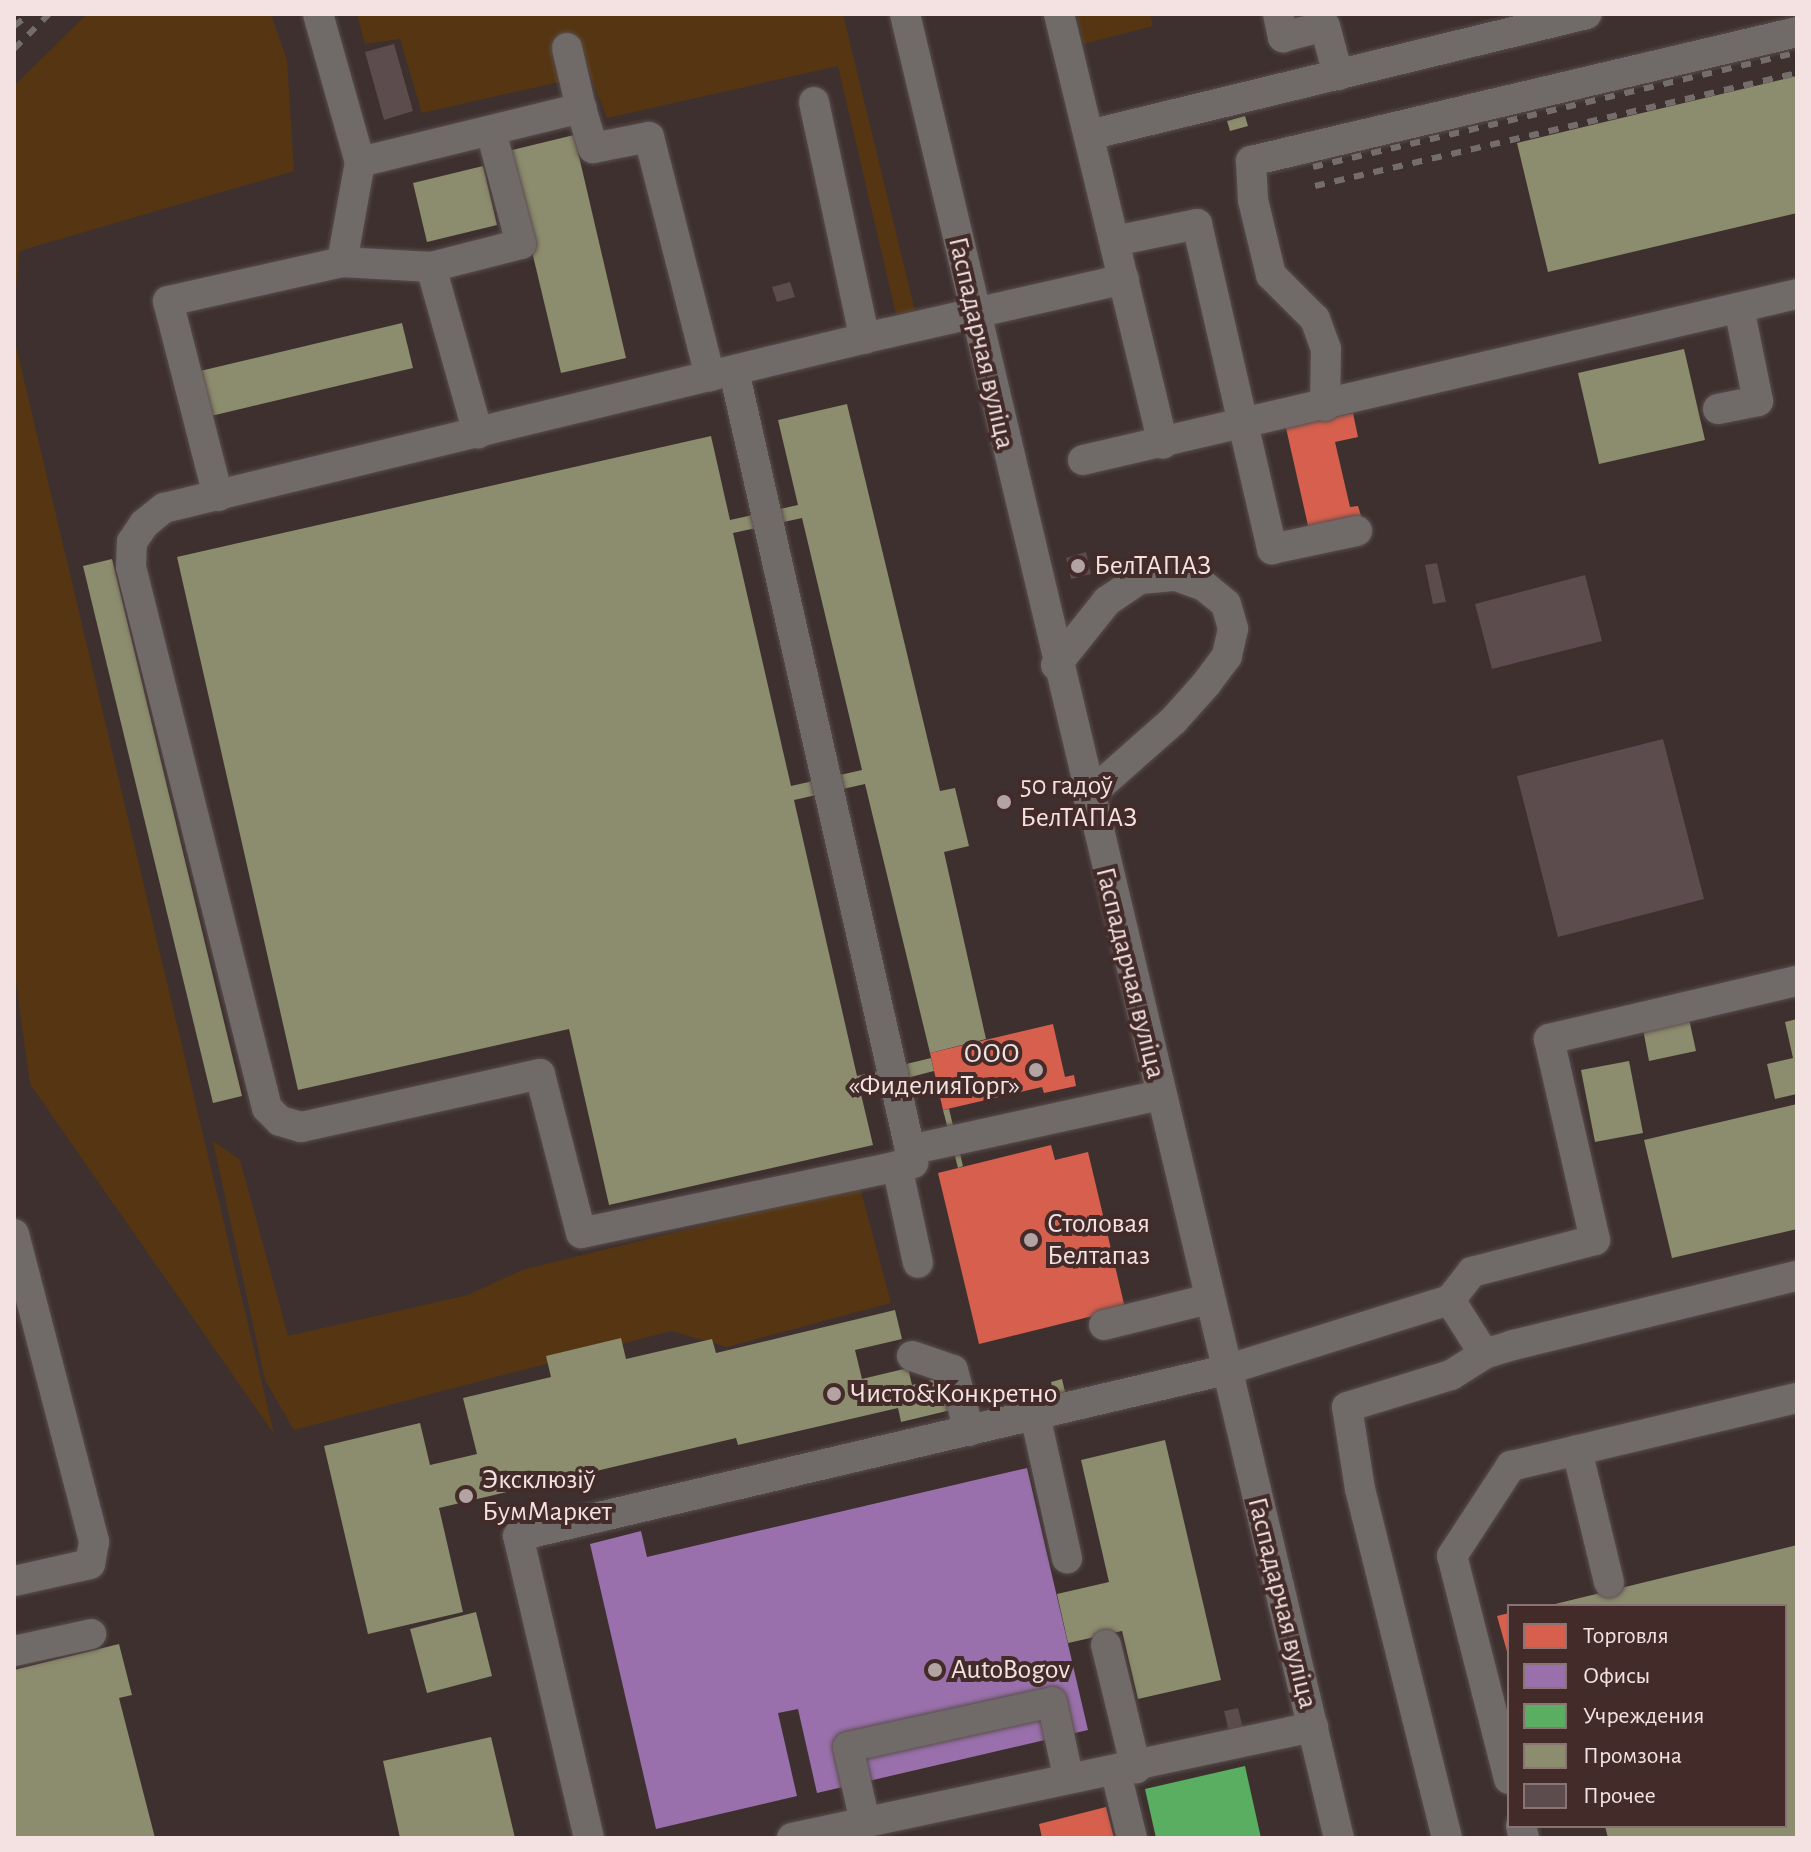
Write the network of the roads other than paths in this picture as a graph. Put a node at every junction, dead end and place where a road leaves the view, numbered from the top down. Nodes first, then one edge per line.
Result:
1 (318, 14) edge
2 (905, 14) edge
3 (1059, 14) edge
4 (1278, 14) edge
5 (1587, 14) edge
6 (1797, 32) edge
7 (567, 48) dead end
8 (1338, 75) junction
9 (814, 102) dead end
10 (581, 108) junction
11 (491, 131) junction
12 (1089, 135) junction
13 (360, 162) junction
14 (1115, 241) junction
15 (342, 262) junction
16 (431, 267) junction
17 (1124, 279) junction
18 (1797, 294) edge
19 (1739, 308) junction
20 (975, 314) junction
21 (865, 339) junction
22 (722, 374) junction
23 (1325, 406) junction
24 (1718, 409) dead end
25 (1241, 425) junction
26 (478, 433) junction
27 (1163, 444) junction
28 (1083, 460) dead end
29 (218, 496) junction
30 (1357, 531) dead end
31 (1056, 665) junction
32 (1088, 796) junction
33 (1797, 981) edge
34 (1160, 1095) junction
35 (903, 1158) junction
36 (14, 1234) edge
37 (918, 1263) dead end
38 (1797, 1276) edge
39 (1209, 1299) junction
40 (1450, 1300) junction
41 (1104, 1325) dead end
42 (1484, 1354) junction
43 (912, 1356) dead end
44 (1226, 1370) junction
45 (1797, 1398) edge
46 (1035, 1415) junction
47 (969, 1431) junction
48 (1577, 1450) junction
49 (1067, 1558) dead end
50 (14, 1581) edge
51 (1609, 1582) dead end
52 (91, 1634) dead end
53 (1106, 1645) dead end
54 (14, 1651) edge
55 (1313, 1727) junction
56 (1126, 1770) junction
57 (1507, 1771) edge
58 (1068, 1776) junction
59 (865, 1822) junction
60 (589, 1838) edge
61 (792, 1838) edge
62 (1132, 1838) edge
63 (1339, 1838) edge
64 (1447, 1838) edge

1 - 13 street
2 - 20 street, Гаспадарчая вуліца
3 - 12 street
4 - 8 street
5 - 8 street
6 - 23 street
7 - 10 street
8 - 12 street
9 - 21 street
10 - 11 street
10 - 22 street
11 - 13 street
11 - 16 street
12 - 14 street
13 - 15 street
14 - 17 street
14 - 25 street
15 - 16 street
15 - 29 street
16 - 26 street
17 - 20 street
17 - 27 street
18 - 19 street
19 - 23 street
19 - 24 street
20 - 21 street
20 - 31 street, Гаспадарчая вуліца
21 - 22 street
22 - 26 street
22 - 35 street
23 - 25 street
25 - 27 street
25 - 30 street
26 - 29 street
27 - 28 street
29 - 35 street
31 - 32 street, Гаспадарчая вуліца
31 - 32 street
32 - 34 street, Гаспадарчая вуліца
33 - 40 street
34 - 35 street
34 - 39 street, Гаспадарчая вуліца
35 - 37 street
36 - 50 street
38 - 42 street
39 - 41 street
39 - 44 street, Гаспадарчая вуліца
40 - 42 street
40 - 44 street
42 - 64 street
43 - 47 street
44 - 46 street
44 - 55 street, Гаспадарчая вуліца
45 - 48 street
46 - 47 street
46 - 49 street
47 - 60 street
48 - 51 street
48 - 57 street
52 - 54 street
53 - 56 street
55 - 56 street
55 - 63 street, Гаспадарчая вуліца
56 - 58 street
56 - 62 street
58 - 59 street
58 - 59 street
59 - 61 street

